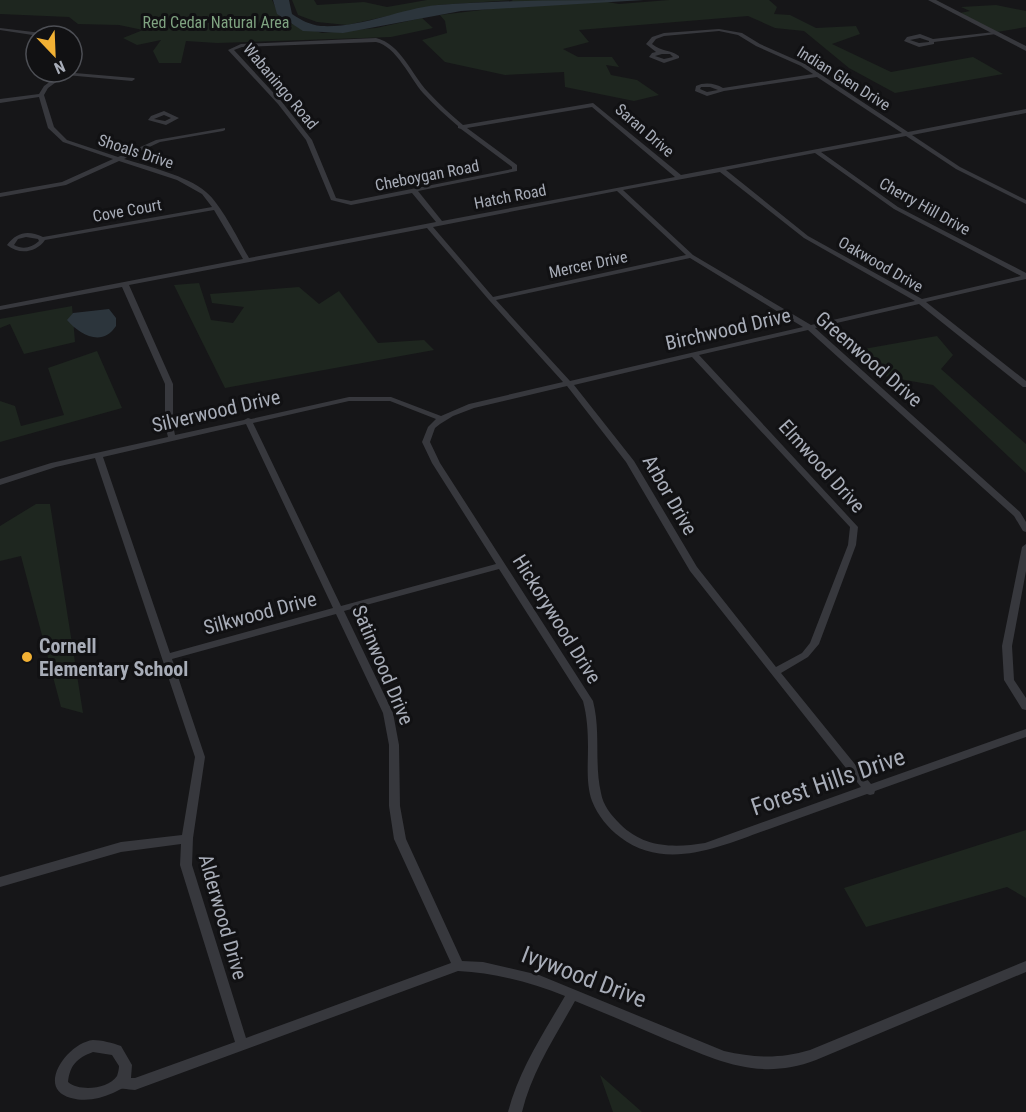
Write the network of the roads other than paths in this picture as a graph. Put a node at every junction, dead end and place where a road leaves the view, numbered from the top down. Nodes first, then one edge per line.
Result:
1 (931, 0) edge
2 (0, 29) edge
3 (24, 32) edge
4 (994, 33) junction
5 (932, 41) dead end
6 (1026, 49) edge
7 (658, 52) dead end
8 (84, 75) edge
9 (818, 75) junction
10 (132, 79) dead end
11 (50, 84) edge
12 (722, 90) dead end
13 (41, 95) junction
14 (0, 101) edge
15 (1026, 111) edge
16 (166, 123) dead end
17 (460, 126) junction
18 (223, 129) dead end
19 (906, 134) junction
20 (174, 137) junction
21 (815, 151) junction
22 (118, 159) junction
23 (720, 170) junction
24 (679, 177) junction
25 (618, 189) junction
26 (414, 191) junction
27 (0, 195) edge
28 (342, 202) joint
29 (1026, 202) edge
30 (216, 208) junction
31 (440, 224) junction
32 (429, 226) junction
33 (42, 239) dead end
34 (691, 256) junction
35 (247, 261) junction
36 (1026, 276) edge
37 (125, 285) junction
38 (491, 299) junction
39 (920, 302) junction
40 (0, 308) edge
41 (809, 327) junction
42 (694, 355) junction
43 (569, 384) junction
44 (1026, 385) edge
45 (440, 418) junction
46 (248, 420) junction
47 (172, 438) junction
48 (98, 454) junction
49 (0, 482) edge
50 (1026, 529) edge
51 (1026, 548) edge
52 (501, 565) junction
53 (340, 610) junction
54 (167, 657) junction
55 (776, 672) junction
56 (1026, 706) edge
57 (1026, 733) edge
58 (870, 791) junction
59 (185, 839) junction
60 (642, 843) joint
61 (0, 882) edge
62 (458, 966) junction
63 (1026, 966) edge
64 (572, 995) junction
65 (242, 1045) junction
66 (121, 1083) junction
67 (515, 1112) edge

1 - 4 street
2 - 3 street
4 - 5 street
4 - 6 street
7 - 9 street, Indian Glen Drive
8 - 10 street
9 - 12 street
9 - 19 street, Indian Glen Drive
11 - 13 street
13 - 14 street
13 - 22 street, Shoals Drive
15 - 19 street, Hatch Road
16 - 20 street
17 - 24 street, Saran Drive
17 - 26 street, Cheboygan Road
17 - 28 street, Wabaningo Road
18 - 20 street
19 - 21 street, Hatch Road
19 - 29 street, Indian Glen Drive
20 - 22 street
21 - 23 street, Hatch Road
21 - 36 street, Cherry Hill Drive
22 - 27 street
22 - 30 street, Shoals Drive
23 - 24 street, Hatch Road
23 - 39 street, Oakwood Drive
24 - 25 street, Hatch Road
25 - 31 street, Hatch Road
25 - 34 street, Greenwood Drive
26 - 28 street, Cheboygan Road
26 - 31 street
30 - 33 street, Cove Court
30 - 35 street, Shoals Drive
31 - 32 street, Hatch Road
32 - 35 street, Hatch Road
32 - 38 street, Arbor Drive
34 - 38 street, Mercer Drive
34 - 41 street, Greenwood Drive
35 - 37 street, Hatch Road
36 - 39 street, Birchwood Drive
37 - 40 street, Hatch Road
37 - 47 street
38 - 43 street, Arbor Drive
39 - 41 street, Birchwood Drive
39 - 44 street, Oakwood Drive
41 - 42 street, Birchwood Drive
41 - 50 street, Greenwood Drive
42 - 43 street, Birchwood Drive
42 - 55 street, Elmwood Drive
43 - 45 street, Birchwood Drive
43 - 55 street, Arbor Drive
45 - 46 street, Silverwood Drive
45 - 52 street, Hickorywood Drive
46 - 47 street, Silverwood Drive
46 - 53 street, Satinwood Drive
47 - 48 street, Silverwood Drive
48 - 49 street, Silverwood Drive
48 - 54 street, Alderwood Drive
51 - 56 street
52 - 53 street, Silkwood Drive
52 - 60 street, Hickorywood Drive
53 - 54 street, Silkwood Drive
53 - 62 street, Satinwood Drive
54 - 59 street, Alderwood Drive
55 - 58 street, Arbor Drive
57 - 58 street, Forest Hills Drive
58 - 60 street, Forest Hills Drive
59 - 61 street
59 - 65 street, Alderwood Drive
62 - 64 street, Ivywood Drive
62 - 65 street, Ivywood Drive
63 - 64 street, Ivywood Drive
64 - 67 street
65 - 66 street, Ivywood Drive
66 - 66 street, Ivywood Drive

